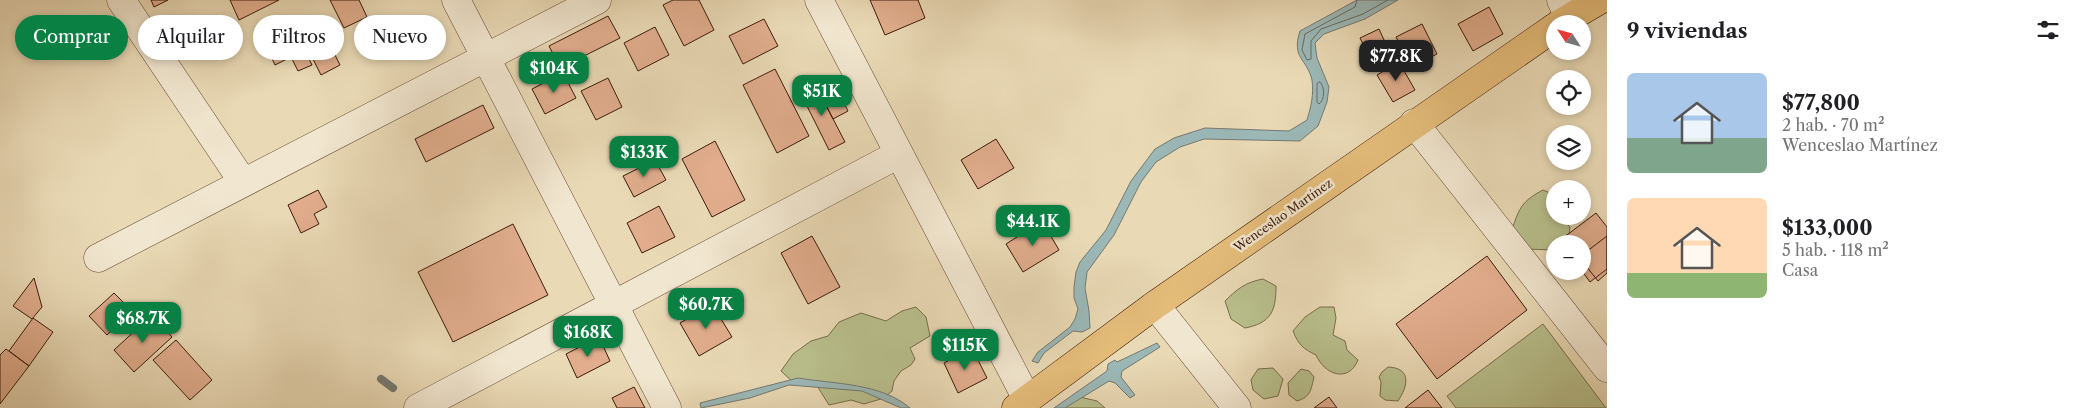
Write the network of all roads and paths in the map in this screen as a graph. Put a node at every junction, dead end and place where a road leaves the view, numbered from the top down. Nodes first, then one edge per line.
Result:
1 (121, 0) edge
2 (456, 0) edge
3 (596, 0) edge
4 (819, 0) edge
5 (1600, 0) edge
6 (1566, 15) edge
7 (1546, 28) edge
8 (486, 57) junction
9 (1414, 123) junction
10 (899, 154) junction
11 (243, 182) junction
12 (98, 258) dead end
13 (1155, 304) junction
14 (614, 306) junction
15 (1607, 368) edge
16 (1022, 404) edge
17 (418, 408) edge
18 (667, 408) edge
19 (1237, 408) edge

1 - 11 street
2 - 8 street
3 - 8 street
4 - 10 street
5 - 6 main road, Wenceslao Martínez
7 - 9 main road, Wenceslao Martínez
8 - 11 street
8 - 14 street
9 - 13 main road, Wenceslao Martínez
9 - 15 street
10 - 14 street
10 - 16 street
11 - 12 street
13 - 16 main road, Wenceslao Martínez
13 - 19 street
14 - 17 street
14 - 18 street

